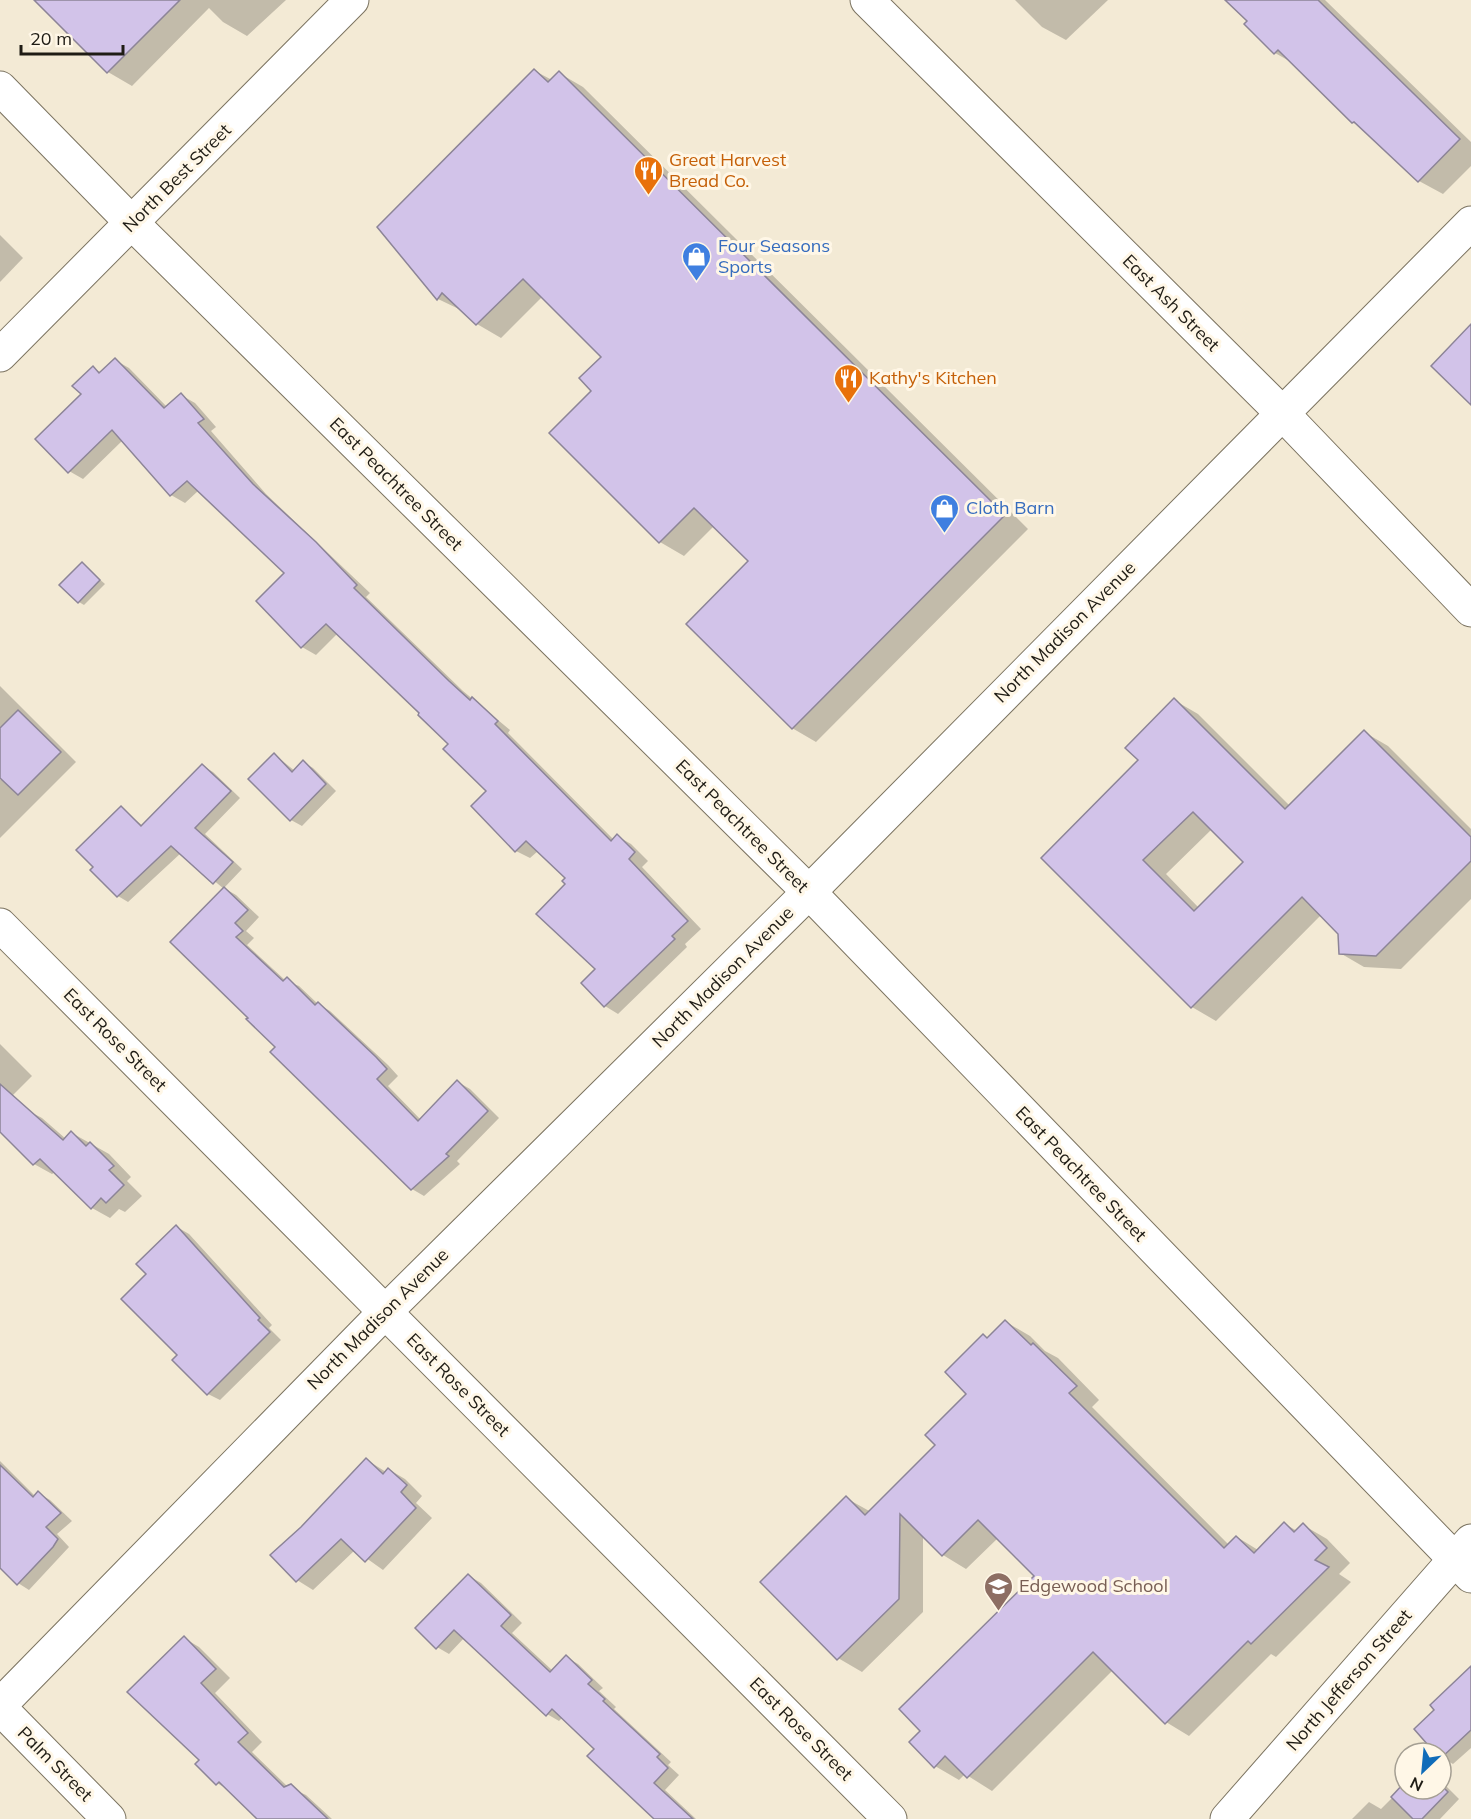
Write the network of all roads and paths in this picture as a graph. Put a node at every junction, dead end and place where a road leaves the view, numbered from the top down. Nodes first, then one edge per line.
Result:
1 (352, 0) edge
2 (867, 0) edge
3 (0, 88) edge
4 (1471, 223) edge
5 (132, 224) junction
6 (0, 355) edge
7 (1282, 413) junction
8 (1471, 610) edge
9 (809, 892) junction
10 (0, 925) edge
11 (385, 1312) junction
12 (1465, 1559) edge
13 (0, 1706) edge
14 (109, 1819) edge
15 (890, 1819) edge
16 (1227, 1819) edge

1 - 5 street, North Best Street
2 - 7 street, East Ash Street
3 - 5 street, East Peachtree Street
4 - 7 street, North Madison Avenue
5 - 6 street, North Best Street
5 - 9 street, East Peachtree Street
7 - 8 street, East Ash Street
7 - 9 street, North Madison Avenue
9 - 11 street, North Madison Avenue
9 - 12 street, East Peachtree Street
10 - 11 street, East Rose Street
11 - 13 street, North Madison Avenue
11 - 15 street, East Rose Street
12 - 16 street, North Jefferson Street
13 - 14 street, Palm Street

